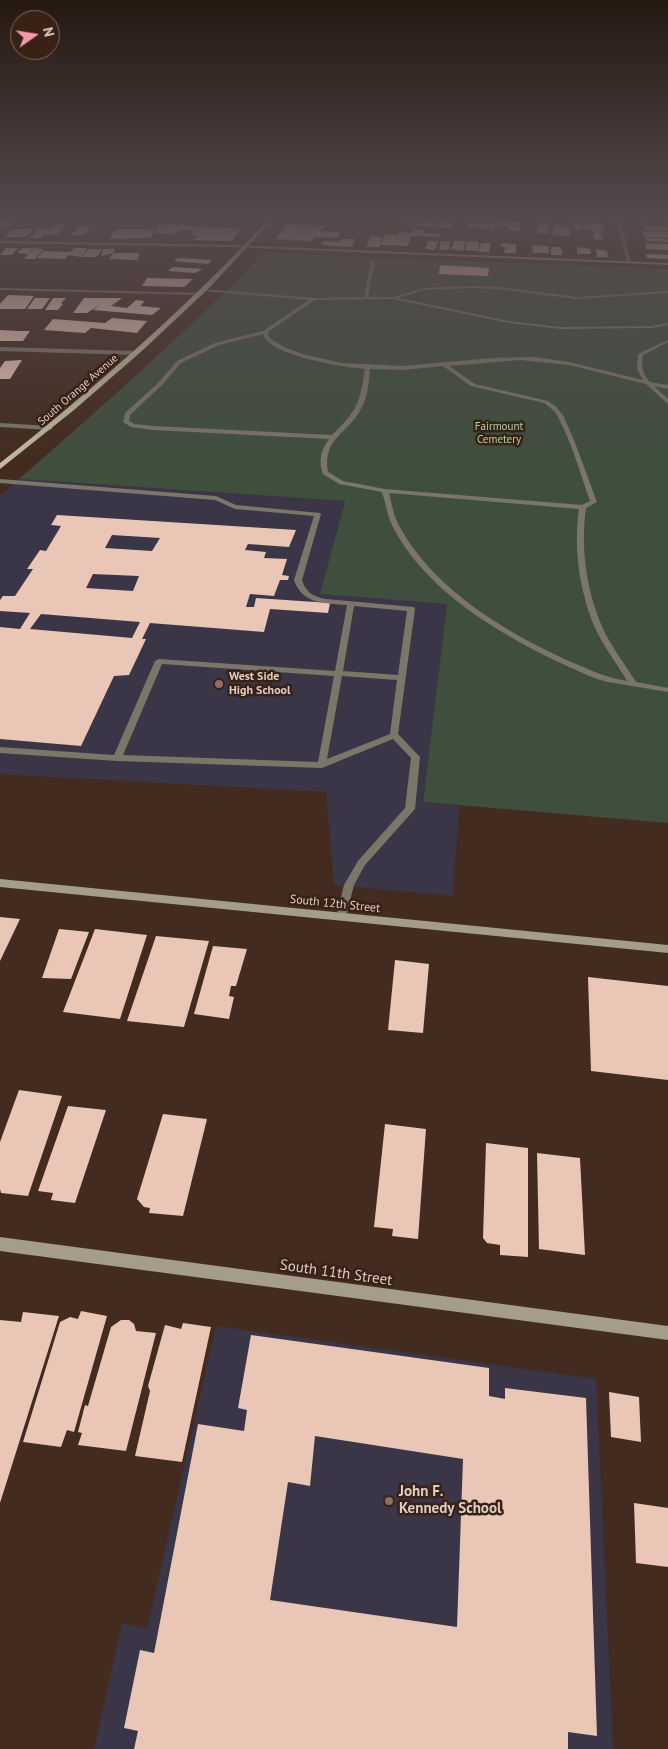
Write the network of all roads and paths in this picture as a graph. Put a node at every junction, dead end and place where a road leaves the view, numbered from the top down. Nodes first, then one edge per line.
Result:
1 (194, 301) edge
2 (312, 301) edge
3 (406, 301) edge
4 (668, 324) edge
5 (652, 327) junction
6 (265, 332) junction
7 (657, 332) dead end
8 (662, 337) dead end
9 (668, 341) edge
10 (0, 349) edge
11 (136, 353) junction
12 (445, 365) junction
13 (368, 366) junction
14 (648, 384) junction
15 (668, 387) edge
16 (668, 402) edge
17 (0, 425) edge
18 (50, 428) junction
19 (333, 437) junction
20 (0, 467) edge
21 (0, 481) edge
22 (385, 491) junction
23 (582, 506) junction
24 (351, 603) junction
25 (337, 674) junction
26 (402, 678) junction
27 (632, 683) junction
28 (668, 690) edge
29 (394, 735) junction
30 (0, 750) edge
31 (117, 758) junction
32 (322, 764) junction
33 (0, 883) edge
34 (341, 917) junction
35 (668, 949) edge
36 (0, 1244) edge
37 (668, 1333) edge

1 - 11 main road, South Orange Avenue
2 - 6 street
3 - 5 street
4 - 5 street
5 - 7 street
6 - 13 street
6 - 19 street
8 - 9 street
9 - 14 street
10 - 11 street
11 - 18 main road, South Orange Avenue
12 - 13 street
12 - 14 street
12 - 23 street
13 - 19 street
14 - 15 street
14 - 16 street
17 - 18 street
18 - 20 main road, South Orange Avenue
19 - 22 street
21 - 24 street
22 - 23 street
22 - 27 street
23 - 27 street
24 - 25 street
24 - 26 street
25 - 26 street
25 - 31 street
25 - 32 street
26 - 29 street
27 - 28 street
29 - 32 street
29 - 34 street
30 - 31 street
31 - 32 street
33 - 34 street, South 12th Street
34 - 35 street, South 12th Street
36 - 37 street, South 11th Street

